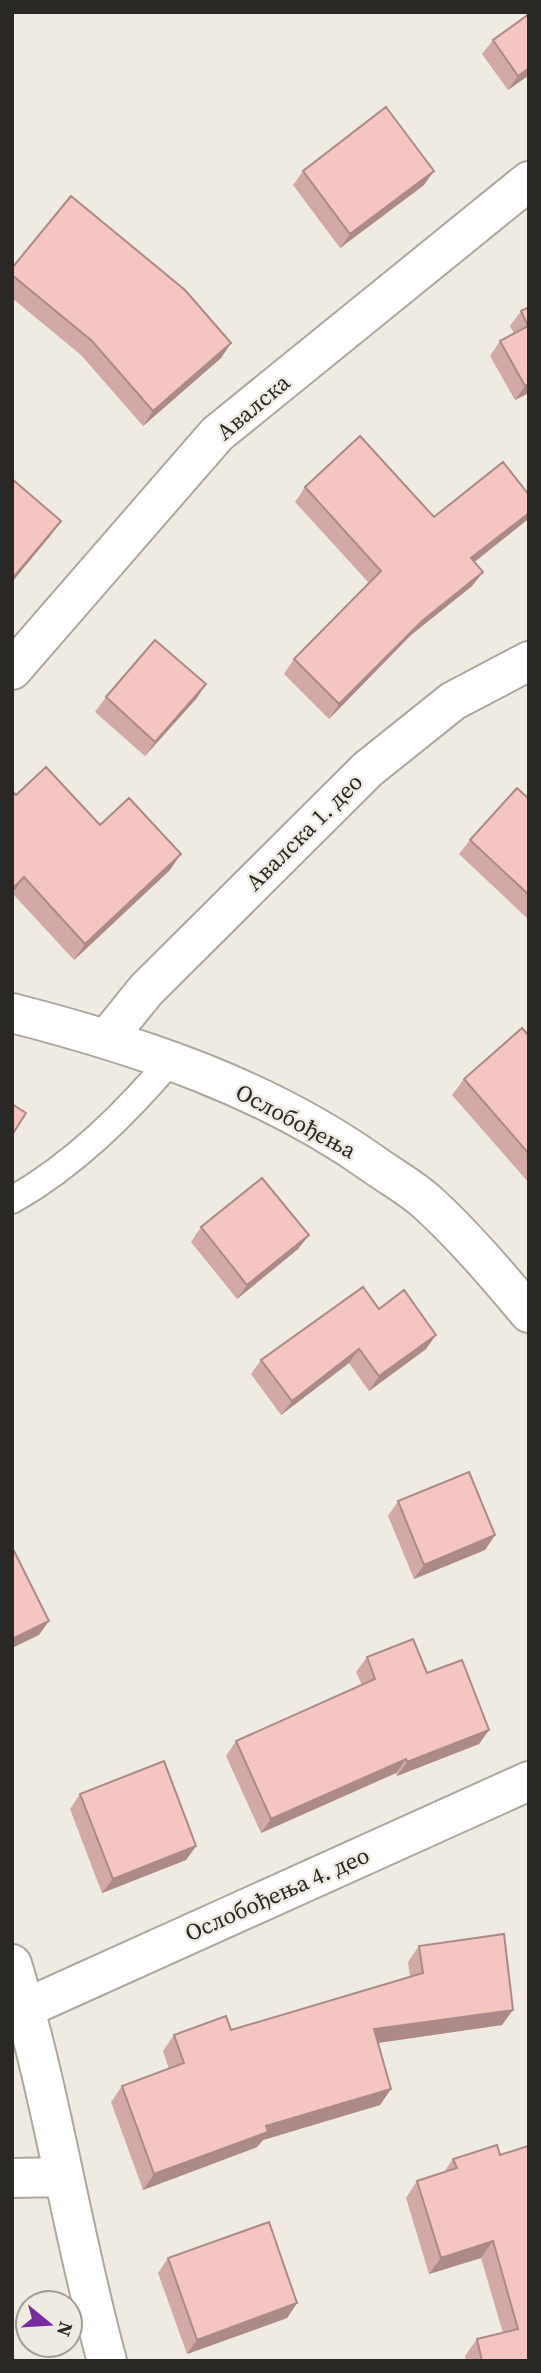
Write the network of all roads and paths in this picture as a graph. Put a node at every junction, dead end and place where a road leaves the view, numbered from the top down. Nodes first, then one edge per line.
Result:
1 (529, 181) edge
2 (529, 661) edge
3 (12, 670) edge
4 (12, 1013) edge
5 (108, 1037) junction
6 (172, 1059) junction
7 (12, 1200) edge
8 (529, 1312) edge
9 (529, 1781) edge
10 (12, 1964) edge
11 (26, 2008) junction
12 (62, 2177) junction
13 (12, 2178) edge
14 (107, 2361) edge

1 - 3 street, Авалска
2 - 5 street, Авалска 1. део
4 - 5 street, Ослобођења
5 - 6 street, Ослобођења
6 - 7 lane
6 - 8 street, Ослобођења
9 - 11 street, Ослобођења 4. део
10 - 11 street
11 - 12 street
12 - 13 street
12 - 14 street

